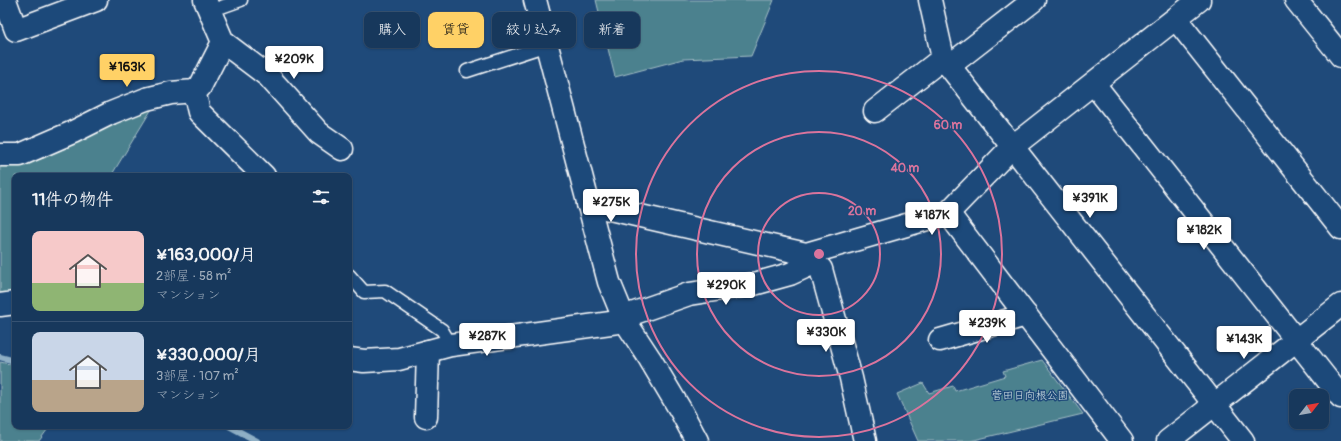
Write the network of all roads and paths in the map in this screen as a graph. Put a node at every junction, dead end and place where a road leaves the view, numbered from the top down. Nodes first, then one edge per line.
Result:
1 (5, 0) edge
2 (96, 0) edge
3 (241, 0) edge
4 (535, 0) edge
5 (930, 0) edge
6 (1034, 0) edge
7 (1199, 0) edge
8 (1296, 0) edge
9 (207, 6) edge
10 (538, 12) edge
11 (1176, 19) junction
12 (223, 42) junction
13 (541, 48) edge
14 (548, 48) edge
15 (1341, 56) edge
16 (946, 62) junction
17 (467, 71) dead end
18 (1094, 84) junction
19 (194, 91) junction
20 (875, 111) dead end
21 (1012, 147) junction
22 (342, 149) dead end
23 (0, 155) edge
24 (261, 173) edge
25 (588, 204) junction
26 (948, 213) junction
27 (1341, 228) edge
28 (810, 258) junction
29 (352, 278) edge
30 (12, 303) edge
31 (0, 305) edge
32 (1341, 305) edge
33 (1026, 315) junction
34 (624, 319) junction
35 (940, 340) dead end
36 (1297, 340) junction
37 (451, 345) junction
38 (428, 351) junction
39 (352, 359) edge
40 (1341, 397) edge
41 (1215, 404) junction
42 (426, 417) dead end
43 (697, 441) edge
44 (865, 441) edge
45 (1122, 441) edge
46 (1168, 441) edge
47 (1243, 441) edge

1 - 2 street
3 - 9 lane
4 - 10 street
5 - 16 street
6 - 16 street
7 - 11 street
8 - 15 street
9 - 12 street
11 - 18 street
11 - 27 street
12 - 19 street
12 - 22 street
13 - 17 lane
14 - 25 street
16 - 20 street
16 - 21 street
18 - 21 street
18 - 36 street
19 - 23 street
19 - 24 street
21 - 26 street
21 - 41 street
25 - 28 street
25 - 34 street
26 - 28 street
26 - 33 street
28 - 34 street
28 - 44 street
29 - 37 lane
30 - 31 street
32 - 36 street
33 - 35 street
33 - 45 street
34 - 37 street
34 - 43 street
36 - 40 street
36 - 41 street
37 - 38 street
38 - 39 street
38 - 42 street
41 - 46 street
41 - 47 street

